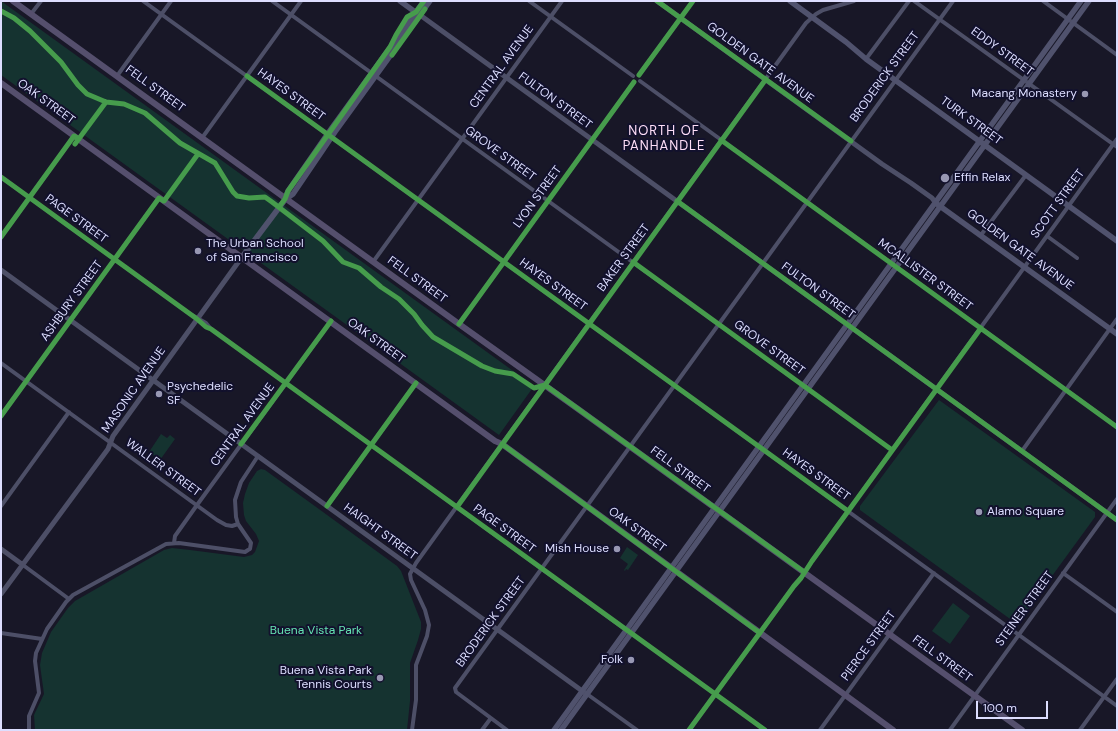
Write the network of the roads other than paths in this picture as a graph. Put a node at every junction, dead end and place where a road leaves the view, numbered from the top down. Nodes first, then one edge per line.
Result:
1 (13, 1) edge
2 (41, 1) edge
3 (143, 1) edge
4 (171, 1) edge
5 (272, 1) edge
6 (302, 1) edge
7 (400, 1) edge
8 (424, 1) edge
9 (430, 1) edge
10 (529, 1) edge
11 (562, 1) edge
12 (657, 1) edge
13 (693, 1) edge
14 (790, 1) edge
15 (854, 1) edge
16 (909, 1) edge
17 (914, 1) edge
18 (953, 1) edge
19 (1043, 1) edge
20 (1081, 1) edge
21 (1089, 1) edge
22 (31, 14) junction
23 (162, 14) junction
24 (418, 14) junction
25 (291, 15) junction
26 (551, 17) junction
27 (812, 17) junction
28 (681, 18) junction
29 (940, 19) junction
30 (1070, 21) junction
31 (1116, 52) edge
32 (866, 59) junction
33 (374, 75) junction
34 (117, 76) junction
35 (247, 76) junction
36 (633, 76) junction
37 (639, 76) junction
38 (506, 78) junction
39 (766, 80) junction
40 (896, 80) junction
41 (634, 82) junction
42 (640, 82) junction
43 (1026, 82) junction
44 (1, 83) edge
45 (74, 136) junction
46 (330, 136) junction
47 (202, 138) junction
48 (462, 139) junction
49 (1117, 139) edge
50 (592, 140) junction
51 (722, 140) junction
52 (851, 141) junction
53 (982, 143) junction
54 (1115, 146) edge
55 (1026, 175) junction
56 (1, 177) edge
57 (29, 198) junction
58 (159, 198) junction
59 (285, 199) junction
60 (418, 200) junction
61 (548, 201) junction
62 (677, 202) junction
63 (807, 202) junction
64 (938, 204) junction
65 (1069, 206) junction
66 (981, 235) junction
67 (1047, 236) junction
68 (1, 237) edge
69 (1117, 241) edge
70 (242, 257) junction
71 (1077, 258) dead end
72 (115, 259) junction
73 (373, 262) junction
74 (504, 262) junction
75 (633, 262) junction
76 (763, 263) junction
77 (894, 265) junction
78 (1025, 267) junction
79 (1, 270) edge
80 (197, 319) junction
81 (1117, 319) edge
82 (70, 320) junction
83 (331, 321) junction
84 (458, 324) junction
85 (589, 324) junction
86 (719, 324) junction
87 (850, 326) junction
88 (981, 328) junction
89 (1110, 329) junction
90 (1117, 334) edge
91 (1, 363) edge
92 (153, 380) junction
93 (26, 381) junction
94 (286, 383) junction
95 (416, 383) junction
96 (545, 385) junction
97 (675, 386) junction
98 (805, 387) junction
99 (936, 389) junction
100 (1066, 390) junction
101 (69, 412) junction
102 (1, 416) edge
103 (1117, 427) edge
104 (111, 442) junction
105 (242, 444) junction
106 (502, 444) junction
107 (371, 445) junction
108 (630, 446) junction
109 (761, 448) junction
110 (892, 450) junction
111 (1022, 451) junction
112 (258, 456) junction
113 (1117, 499) edge
114 (197, 505) junction
115 (1, 506) edge
116 (327, 506) junction
117 (587, 506) junction
118 (457, 507) junction
119 (717, 509) junction
120 (848, 511) junction
121 (1107, 513) junction
122 (1117, 520) edge
123 (238, 524) junction
124 (174, 542) junction
125 (1, 550) edge
126 (23, 565) junction
127 (413, 568) junction
128 (542, 569) junction
129 (673, 570) junction
130 (804, 572) junction
131 (934, 573) junction
132 (1063, 574) junction
133 (1, 594) edge
134 (69, 599) junction
135 (1117, 612) edge
136 (498, 630) junction
137 (629, 631) junction
138 (760, 633) junction
139 (1, 634) edge
140 (889, 634) junction
141 (1019, 635) junction
142 (42, 639) junction
143 (1117, 679) edge
144 (585, 692) junction
145 (716, 694) junction
146 (845, 695) junction
147 (975, 696) junction
148 (1104, 697) junction
149 (1117, 706) edge
150 (491, 718) junction
151 (29, 730) edge
152 (412, 730) edge
153 (482, 730) edge
154 (508, 730) edge
155 (554, 730) edge
156 (561, 730) edge
157 (637, 730) edge
158 (690, 730) edge
159 (765, 730) edge
160 (820, 730) edge
161 (894, 730) edge
162 (950, 730) edge
163 (1022, 730) edge
164 (1080, 730) edge

1 - 22 main road, FELL STREET
2 - 22 street
3 - 23 street, HAYES STREET
4 - 23 street
5 - 25 street, GROVE STREET
6 - 25 street
7 - 24 main road, FULTON STREET
8 - 24 main road, MASONIC AVENUE
9 - 24 main road, MASONIC AVENUE
10 - 26 street
11 - 26 street, CENTRAL AVENUE
12 - 28 street, GOLDEN GATE AVENUE
13 - 28 street
14 - 27 main road, TURK STREET
15 - 27 street, BAKER STREET
16 - 32 street
17 - 29 street, EDDY STREET
18 - 29 street, BRODERICK STREET
19 - 30 street
20 - 30 main road
21 - 30 main road
22 - 34 main road, FELL STREET
23 - 34 street
23 - 35 street, HAYES STREET
24 - 33 main road, MASONIC AVENUE
24 - 38 street, FULTON STREET
25 - 33 street, GROVE STREET
25 - 35 street
26 - 36 street
26 - 38 street, CENTRAL AVENUE
27 - 32 main road, TURK STREET
27 - 39 street, BAKER STREET
28 - 37 street
28 - 39 street, GOLDEN GATE AVENUE
29 - 40 street, BRODERICK STREET
29 - 43 street, EDDY STREET
30 - 31 street
30 - 43 main road
32 - 40 main road, TURK STREET
33 - 46 main road, MASONIC AVENUE
33 - 48 street, GROVE STREET
34 - 47 main road, FELL STREET
35 - 46 street, HAYES STREET
35 - 47 street
36 - 37 street
36 - 41 street
37 - 42 street
38 - 48 street, CENTRAL AVENUE
38 - 50 street, FULTON STREET
39 - 51 street, BAKER STREET
39 - 52 street, GOLDEN GATE AVENUE
40 - 52 street, BRODERICK STREET
40 - 53 main road, TURK STREET
41 - 42 street
41 - 50 street, LYON STREET
42 - 51 street, MCALLISTER STREET
43 - 53 main road
43 - 54 street, EDDY STREET
44 - 45 main road, OAK STREET
45 - 57 street
45 - 58 main road, OAK STREET
46 - 59 main road, MASONIC AVENUE
46 - 60 street, HAYES STREET
47 - 59 main road, FELL STREET
48 - 60 street, CENTRAL AVENUE
48 - 61 street, GROVE STREET
49 - 54 street, SCOTT STREET
50 - 61 street, LYON STREET
50 - 62 street, FULTON STREET
51 - 62 street, BAKER STREET
51 - 63 street, MCALLISTER STREET
52 - 63 street, BRODERICK STREET
52 - 64 street, GOLDEN GATE AVENUE
53 - 55 main road, TURK STREET
53 - 64 main road
54 - 65 street, SCOTT STREET
55 - 65 main road, TURK STREET
55 - 66 street
56 - 57 street, PAGE STREET
57 - 68 street
57 - 72 street, PAGE STREET
58 - 70 main road, OAK STREET
58 - 72 street, ASHBURY STREET
59 - 70 main road, MASONIC AVENUE
59 - 73 main road, FELL STREET
60 - 73 street, CENTRAL AVENUE
60 - 74 street, HAYES STREET
61 - 74 street, LYON STREET
61 - 75 street, GROVE STREET
62 - 75 street, BAKER STREET
62 - 76 street, FULTON STREET
63 - 76 street, BRODERICK STREET
63 - 77 street, MCALLISTER STREET
64 - 66 main road, GOLDEN GATE AVENUE
64 - 77 main road
65 - 67 street, SCOTT STREET
65 - 69 main road, TURK STREET
66 - 78 main road, GOLDEN GATE AVENUE
67 - 71 street
67 - 78 street, SCOTT STREET
70 - 80 street, MASONIC AVENUE
70 - 83 main road, OAK STREET
72 - 80 street, PAGE STREET
72 - 82 street, ASHBURY STREET
73 - 84 main road, FELL STREET
74 - 84 street, LYON STREET
74 - 85 street, HAYES STREET
75 - 85 street, BAKER STREET
75 - 86 street, GROVE STREET
76 - 86 street, BRODERICK STREET
76 - 87 street, FULTON STREET
77 - 87 main road
77 - 88 street, MCALLISTER STREET
78 - 88 street, SCOTT STREET
78 - 89 main road, GOLDEN GATE AVENUE
79 - 82 street, HAIGHT STREET
80 - 92 street, MASONIC AVENUE
80 - 94 street, PAGE STREET
81 - 89 street
82 - 92 street, HAIGHT STREET
82 - 93 street, ASHBURY STREET
83 - 94 street, CENTRAL AVENUE
83 - 95 main road, OAK STREET
84 - 96 main road, FELL STREET
85 - 96 street, BAKER STREET
85 - 97 street, HAYES STREET
86 - 97 street, BRODERICK STREET
86 - 98 street, GROVE STREET
87 - 98 main road
87 - 99 street, FULTON STREET
88 - 99 street, SCOTT STREET
88 - 100 street, MCALLISTER STREET
89 - 90 main road, GOLDEN GATE AVENUE
89 - 100 street
91 - 93 street, WALLER STREET
92 - 104 street, MASONIC AVENUE
92 - 105 street, HAIGHT STREET
93 - 101 street, WALLER STREET
93 - 102 street, ASHBURY STREET
94 - 105 street, CENTRAL AVENUE
94 - 107 street, PAGE STREET
95 - 106 main road, OAK STREET
95 - 107 street
96 - 106 street, BAKER STREET
96 - 108 main road, FELL STREET
97 - 108 street, BRODERICK STREET
97 - 109 street, HAYES STREET
98 - 109 main road
98 - 110 street, GROVE STREET
99 - 110 street, SCOTT STREET
99 - 111 street, FULTON STREET
100 - 103 street, MCALLISTER STREET
100 - 111 street
101 - 104 street, WALLER STREET
101 - 115 street
104 - 114 street, WALLER STREET
104 - 126 street, MASONIC AVENUE
105 - 112 street, HAIGHT STREET
105 - 114 street, CENTRAL AVENUE
106 - 117 main road, OAK STREET
106 - 118 street, BAKER STREET
107 - 116 street
107 - 118 street, PAGE STREET
108 - 117 street, BRODERICK STREET
108 - 119 main road, FELL STREET
109 - 119 main road
109 - 120 street, HAYES STREET
110 - 120 street, SCOTT STREET
111 - 121 street, FULTON STREET
112 - 116 street, HAIGHT STREET
112 - 123 street
113 - 121 street, STEINER STREET
114 - 123 street, WALLER STREET
114 - 124 street, CENTRAL AVENUE
116 - 127 street, HAIGHT STREET
117 - 128 street, BRODERICK STREET
117 - 129 main road, OAK STREET
118 - 127 street, BAKER STREET
118 - 128 street, PAGE STREET
119 - 129 main road
119 - 130 main road, FELL STREET
120 - 130 street, SCOTT STREET
120 - 131 street, HAYES STREET
121 - 122 street, FULTON STREET
121 - 132 street, STEINER STREET
123 - 124 street
124 - 134 street
125 - 126 street
126 - 133 street, MASONIC AVENUE
126 - 134 street
127 - 136 street, HAIGHT STREET
127 - 152 street
128 - 136 street, BRODERICK STREET
128 - 137 street, PAGE STREET
129 - 137 main road
129 - 138 main road, OAK STREET
130 - 138 street, SCOTT STREET
130 - 140 main road, FELL STREET
131 - 140 street, PIERCE STREET
131 - 141 street, HAYES STREET
132 - 135 street
132 - 141 street, STEINER STREET
134 - 142 street
136 - 144 street, HAIGHT STREET
136 - 150 street, BRODERICK STREET
137 - 144 main road
137 - 145 street, PAGE STREET
138 - 145 street, SCOTT STREET
138 - 146 main road, OAK STREET
139 - 142 street
140 - 146 street, PIERCE STREET
140 - 147 main road, FELL STREET
141 - 147 street, STEINER STREET
141 - 148 street, HAYES STREET
142 - 151 street
143 - 148 street
144 - 155 main road
144 - 156 main road
144 - 157 street, HAIGHT STREET
145 - 158 street, SCOTT STREET
145 - 159 street, PAGE STREET
146 - 160 street, PIERCE STREET
146 - 161 main road, OAK STREET
147 - 162 street, STEINER STREET
147 - 163 main road, FELL STREET
148 - 149 street, HAYES STREET
148 - 164 street
150 - 153 street
150 - 154 street

